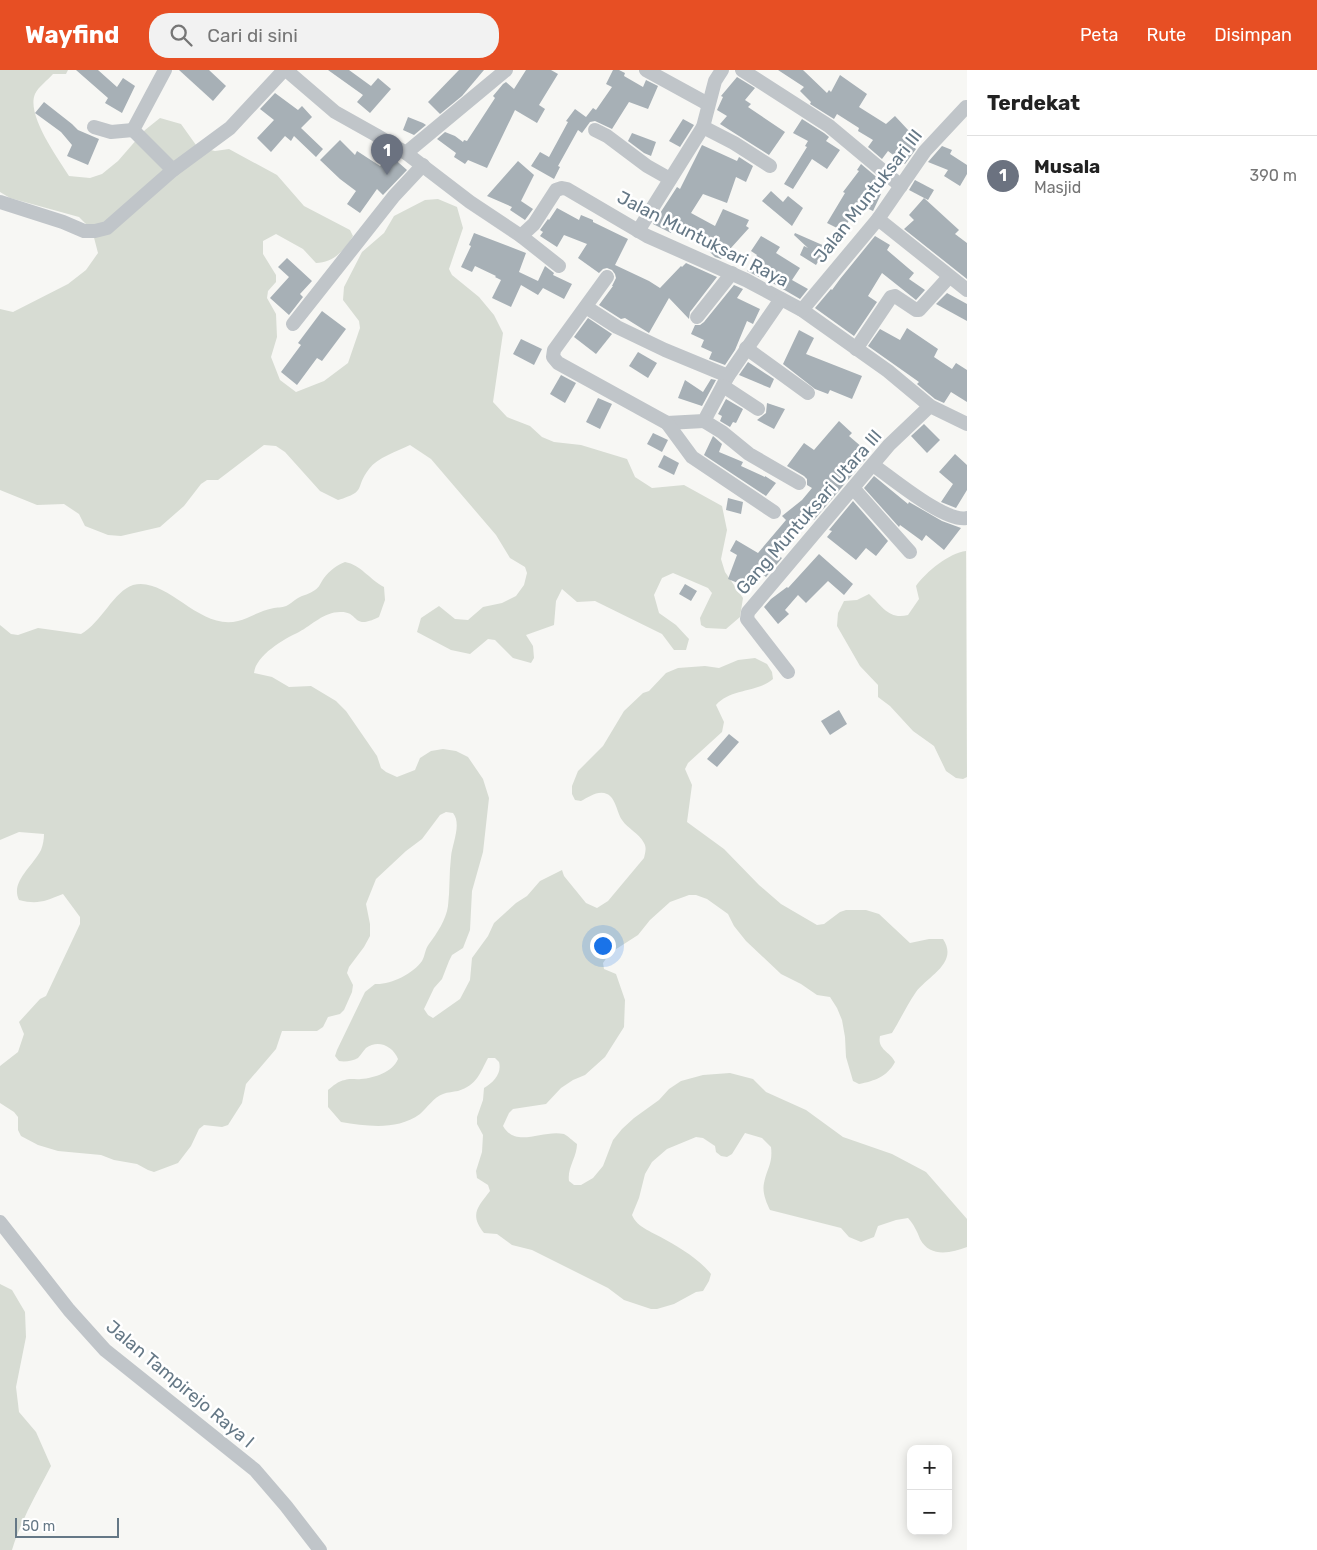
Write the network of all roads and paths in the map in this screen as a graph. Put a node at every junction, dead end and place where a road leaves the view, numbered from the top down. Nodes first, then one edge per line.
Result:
1 (165, 70) edge
2 (285, 70) edge
3 (506, 70) edge
4 (646, 70) edge
5 (722, 70) edge
6 (742, 70) edge
7 (708, 104) junction
8 (966, 106) dead end
9 (94, 127) dead end
10 (703, 127) junction
11 (133, 130) junction
12 (595, 130) dead end
13 (406, 153) junction
14 (423, 166) junction
15 (770, 166) dead end
16 (173, 170) junction
17 (670, 179) junction
18 (900, 186) junction
19 (0, 202) edge
20 (878, 219) junction
21 (638, 231) junction
22 (521, 236) junction
23 (559, 266) dead end
24 (732, 273) junction
25 (607, 277) dead end
26 (949, 277) junction
27 (967, 290) edge
28 (781, 299) junction
29 (586, 307) junction
30 (802, 310) junction
31 (697, 317) dead end
32 (292, 324) dead end
33 (746, 348) junction
34 (856, 349) junction
35 (726, 381) junction
36 (808, 393) dead end
37 (930, 406) junction
38 (758, 409) dead end
39 (704, 421) junction
40 (667, 423) junction
41 (967, 424) edge
42 (873, 464) junction
43 (799, 484) dead end
44 (854, 488) junction
45 (774, 512) dead end
46 (967, 518) edge
47 (910, 552) dead end
48 (788, 672) dead end
49 (0, 1222) edge
50 (320, 1550) edge

1 - 11 street
2 - 13 street
2 - 16 street
3 - 13 street
4 - 7 street
5 - 7 street
6 - 18 street
7 - 10 street
8 - 18 street, Jalan Muntuksari III
9 - 11 street
10 - 15 street
10 - 17 street
11 - 16 street
12 - 17 street
13 - 14 street
14 - 22 street
14 - 32 street
16 - 19 street
17 - 21 street
18 - 20 street, Jalan Muntuksari III
20 - 26 street
20 - 30 street, Jalan Muntuksari III
21 - 22 street, Jalan Muntuksari Raya
21 - 24 street, Jalan Muntuksari Raya
22 - 23 street
24 - 28 street, Jalan Muntuksari Raya
24 - 31 street
25 - 29 street
26 - 27 street
26 - 34 street
28 - 30 street, Jalan Muntuksari Raya
28 - 33 street
29 - 35 street
29 - 40 street
30 - 34 street, Jalan Muntuksari Raya
33 - 35 street
33 - 36 street
34 - 37 street, Jalan Muntuksari Raya
35 - 38 street
35 - 39 street
37 - 41 street, Jalan Muntuksari Raya
37 - 42 street, Gang Muntuksari Utara III
39 - 40 street
39 - 43 street
40 - 45 street
42 - 44 street, Gang Muntuksari Utara III
42 - 46 street
44 - 47 street
44 - 48 street, Gang Muntuksari Utara III
49 - 50 street, Jalan Tampirejo Raya I

